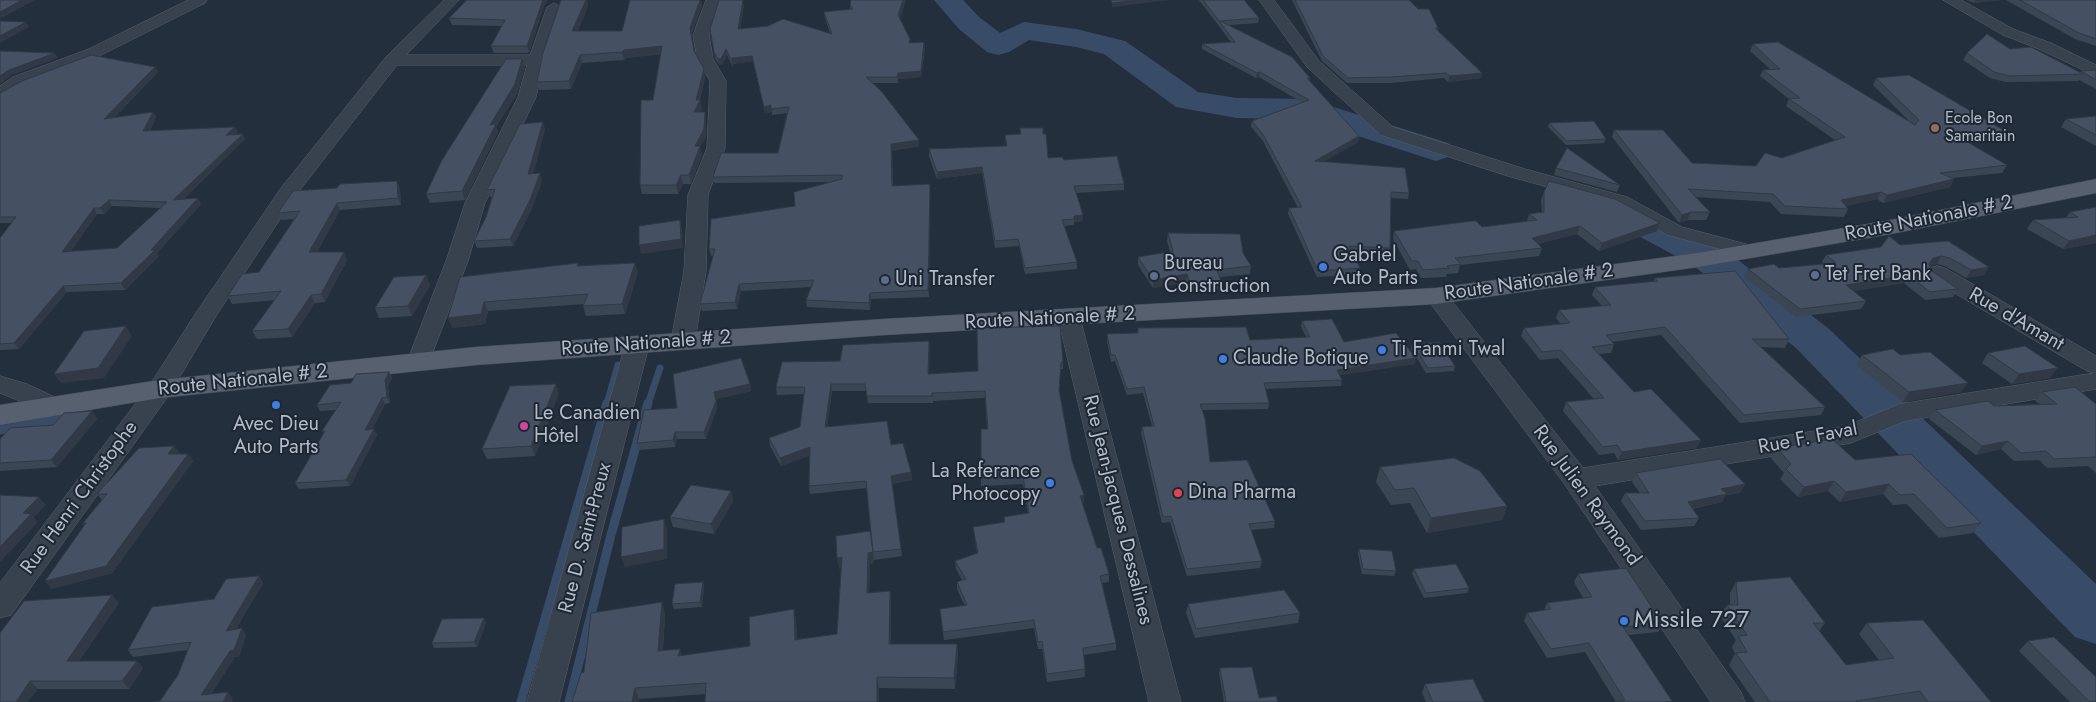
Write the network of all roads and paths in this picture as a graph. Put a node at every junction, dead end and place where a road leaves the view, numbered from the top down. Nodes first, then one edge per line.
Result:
1 (200, 0) edge
2 (215, 0) edge
3 (452, 0) edge
4 (713, 0) edge
5 (1266, 0) edge
6 (1950, 0) edge
7 (554, 7) dead end
8 (180, 10) junction
9 (392, 60) junction
10 (536, 60) junction
11 (2096, 70) edge
12 (0, 93) edge
13 (2096, 186) edge
14 (1743, 252) junction
15 (1937, 273) edge
16 (1436, 296) junction
17 (1069, 318) junction
18 (683, 341) junction
19 (637, 345) junction
20 (419, 362) junction
21 (2096, 366) edge
22 (2096, 381) edge
23 (0, 384) edge
24 (160, 389) junction
25 (52, 406) junction
26 (0, 415) edge
27 (1576, 480) junction
28 (0, 606) edge
29 (543, 702) edge
30 (1165, 702) edge
31 (1729, 702) edge

1 - 8 street
2 - 8 street
3 - 9 street, Rue Henri Christophe
4 - 18 street
5 - 14 street
6 - 11 street
7 - 10 street
8 - 12 street
9 - 10 street
9 - 24 street, Rue Henri Christophe
10 - 20 street
13 - 14 main road, Route Nationale # 2
14 - 16 main road, Route Nationale # 2
15 - 21 street, Rue d'Amant
16 - 17 main road, Route Nationale # 2
16 - 27 street, Rue Julien Raymond
17 - 18 main road, Route Nationale # 2
17 - 30 street, Rue Jean-Jacques Dessalines
18 - 19 main road, Route Nationale # 2
19 - 20 main road, Route Nationale # 2
19 - 29 street, Rue D. Saint-Preux
20 - 24 main road, Route Nationale # 2
22 - 27 street, Rue F. Faval
23 - 25 street
24 - 25 main road, Route Nationale # 2
24 - 28 street, Rue Henri Christophe
25 - 26 main road, Route Nationale # 2
27 - 31 street, Rue Julien Raymond

